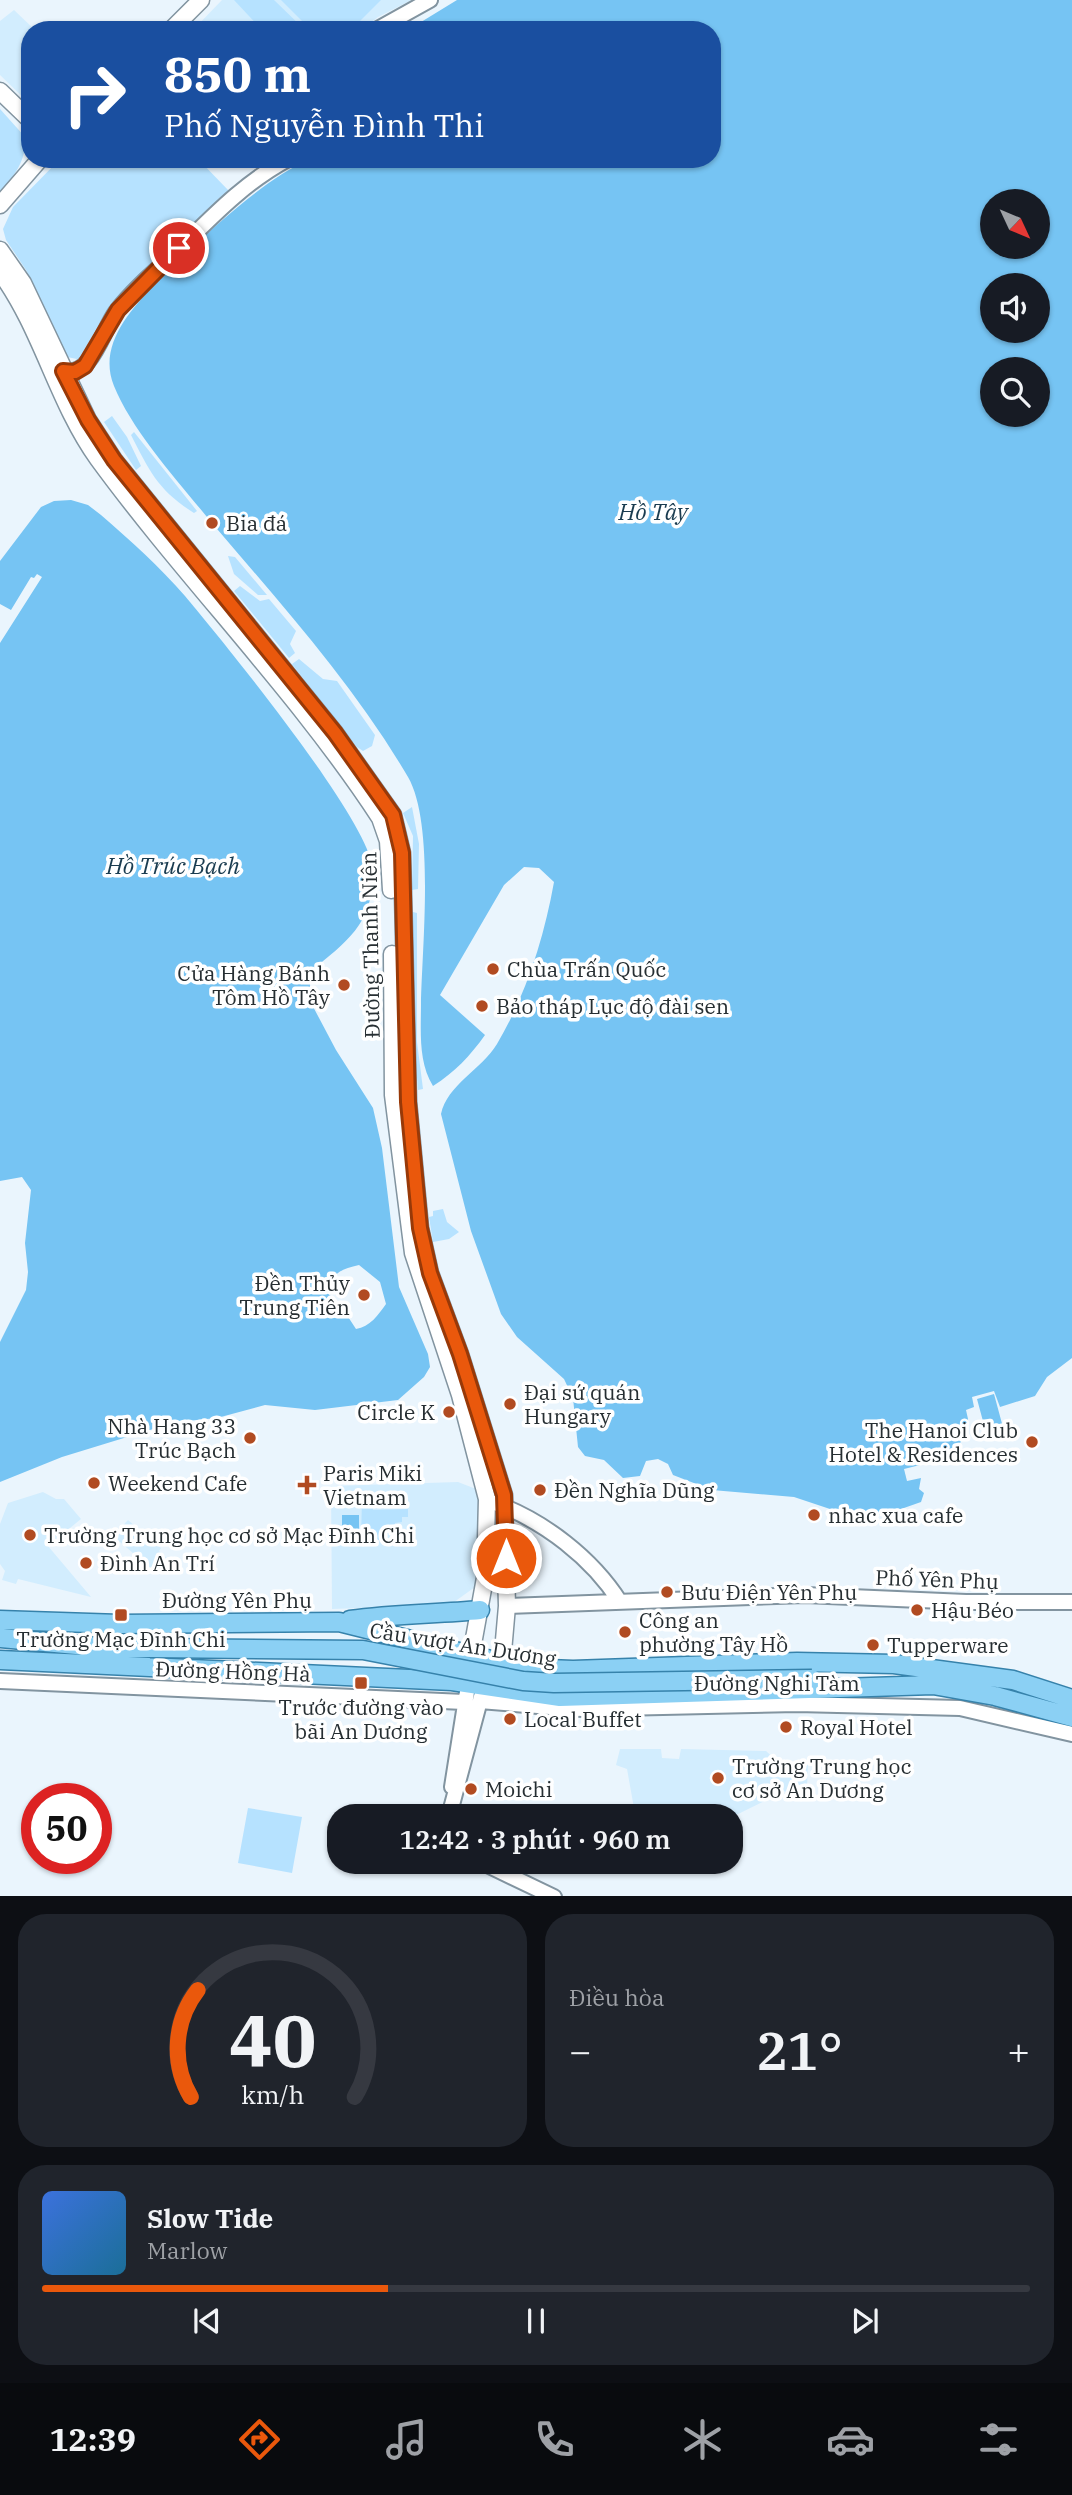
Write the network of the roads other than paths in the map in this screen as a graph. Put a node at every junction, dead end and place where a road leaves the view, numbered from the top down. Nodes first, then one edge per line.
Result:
1 (201, 0) edge
2 (430, 0) edge
3 (180, 21) edge
4 (392, 21) edge
5 (0, 91) edge
6 (21, 111) edge
7 (32, 168) edge
8 (275, 168) edge
9 (0, 205) edge
10 (0, 250) edge
11 (0, 272) edge
12 (63, 371) junction
13 (487, 1499) junction
14 (506, 1507) junction
15 (620, 1602) junction
16 (1072, 1602) edge
17 (507, 1606) junction
18 (480, 1609) junction
19 (0, 1620) edge
20 (339, 1622) junction
21 (396, 1634) junction
22 (0, 1638) edge
23 (109, 1648) junction
24 (471, 1656) junction
25 (0, 1660) edge
26 (62, 1661) junction
27 (502, 1663) junction
28 (828, 1664) junction
29 (573, 1670) junction
30 (368, 1677) junction
31 (812, 1678) junction
32 (0, 1681) edge
33 (831, 1688) junction
34 (475, 1693) junction
35 (575, 1697) junction
36 (1072, 1699) edge
37 (1072, 1717) edge
38 (1072, 1734) edge
39 (451, 1804) edge
40 (507, 1874) edge
41 (554, 1896) edge

1 - 3 main road
2 - 4 street
5 - 6 main road
7 - 9 main road
8 - 12 street
10 - 12 main road, Đường Thanh Niên
11 - 13 main road, Đường Thanh Niên
12 - 14 main road, Đường Thanh Niên
13 - 14 street
13 - 18 main road, Đường Thanh Niên
14 - 15 street
14 - 17 main road, Đường Thanh Niên
15 - 16 street, Phố Yên Phụ
15 - 17 street, Phố Yên Phụ
17 - 27 main road, Đường Thanh Niên
18 - 20 main road
18 - 24 main road, Đường Thanh Niên
19 - 20 main road, Đường Yên Phụ
20 - 21 main road, Đường Yên Phụ
21 - 24 main road, Đường Yên Phụ
21 - 30 main road
22 - 23 main road
23 - 26 main road
23 - 31 main road, Cầu vượt An Dương, bridge
24 - 27 main road, Đường Yên Phụ
24 - 34 street, Đường Thanh Niên
25 - 26 main road
26 - 30 main road
27 - 29 main road, Đường Nghi Tàm
27 - 34 street, Đường Thanh Niên
28 - 29 main road, Đường Nghi Tàm
28 - 31 main road
28 - 36 main road, Đường Nghi Tàm
29 - 35 main road
30 - 34 main road
31 - 33 main road, Cầu vượt An Dương
32 - 34 street, Đường Hồng Hà
33 - 35 main road, Đường Nghi Tàm
33 - 37 main road, Đường Nghi Tàm
34 - 35 main road, Đường Nghi Tàm
34 - 38 street, Đường Nghi Tàm
34 - 39 street
40 - 41 street

